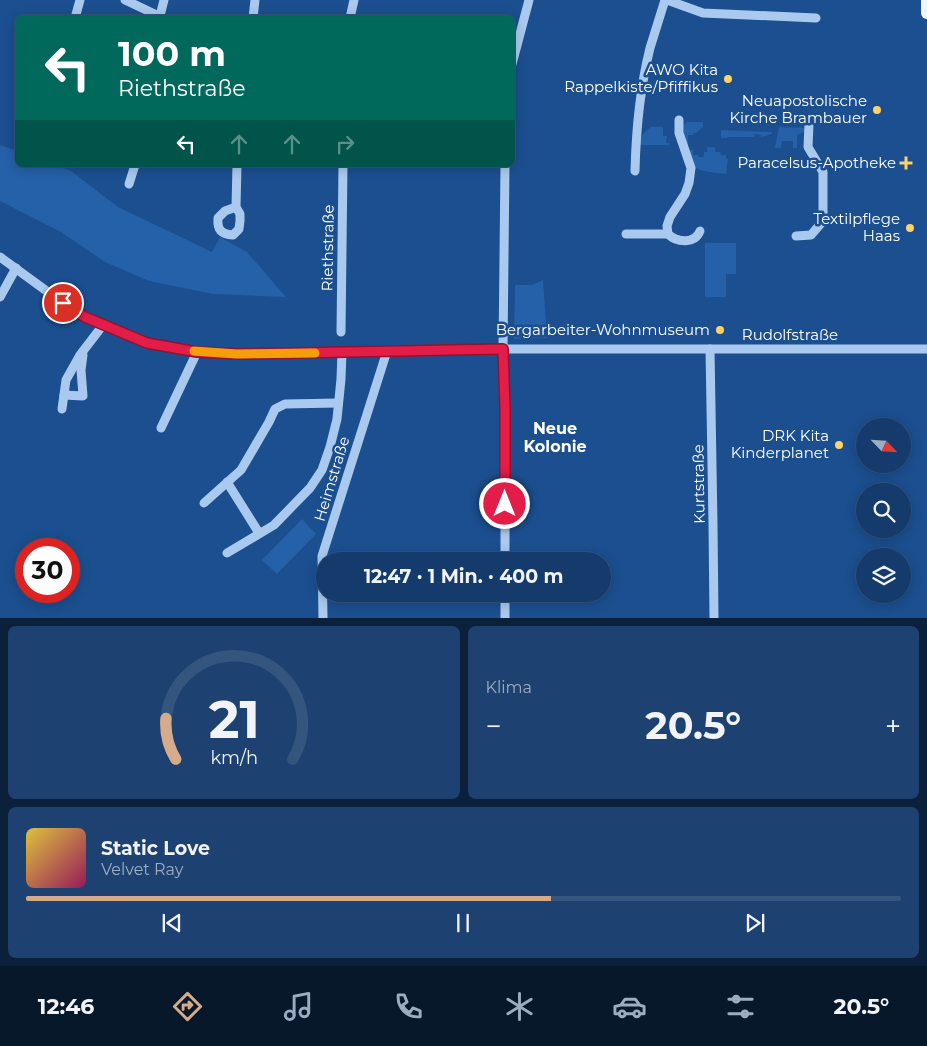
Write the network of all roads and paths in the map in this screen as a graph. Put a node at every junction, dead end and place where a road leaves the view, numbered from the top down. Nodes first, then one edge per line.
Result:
1 (80, 0) edge
2 (125, 0) edge
3 (164, 0) edge
4 (255, 0) edge
5 (354, 0) edge
6 (529, 0) edge
7 (666, 0) edge
8 (927, 0) edge
9 (927, 13) edge
10 (76, 15) edge
11 (157, 15) edge
12 (161, 15) edge
13 (253, 15) edge
14 (351, 15) edge
15 (816, 18) dead end
16 (515, 53) edge
17 (678, 120) dead end
18 (809, 124) dead end
19 (134, 167) edge
20 (237, 167) edge
21 (343, 167) edge
22 (505, 167) edge
23 (635, 171) dead end
24 (129, 184) dead end
25 (236, 207) dead end
26 (700, 231) dead end
27 (626, 234) dead end
28 (668, 234) junction
29 (796, 236) dead end
30 (0, 257) edge
31 (16, 268) junction
32 (0, 297) edge
33 (103, 325) junction
34 (341, 332) dead end
35 (503, 349) junction
36 (710, 349) junction
37 (927, 349) edge
38 (83, 351) junction
39 (387, 351) junction
40 (197, 352) junction
41 (342, 352) junction
42 (64, 396) junction
43 (338, 403) junction
44 (62, 409) dead end
45 (161, 428) dead end
46 (227, 482) junction
47 (204, 503) dead end
48 (259, 533) junction
49 (505, 552) edge
50 (226, 554) dead end
51 (505, 602) edge
52 (323, 618) edge
53 (505, 618) edge
54 (714, 618) edge

1 - 10 street
2 - 11 street
3 - 12 street
4 - 13 street
5 - 14 street
6 - 16 street
7 - 15 street
7 - 23 street
8 - 9 main road
17 - 28 street
18 - 29 street
19 - 24 street
20 - 25 street
21 - 34 street, Riethstraße
22 - 35 street
26 - 28 street
27 - 28 street
30 - 31 street
31 - 32 street
31 - 33 street
33 - 38 street
33 - 40 street
35 - 36 street, Rudolfstraße
35 - 39 street
35 - 49 street
36 - 37 street, Rudolfstraße
36 - 54 street, Kurtstraße
38 - 42 street
38 - 42 street
39 - 41 street
39 - 52 street, Heimstraße
40 - 41 street
40 - 45 street
41 - 43 street
42 - 44 street
43 - 46 street
43 - 48 street
46 - 47 street
46 - 48 street
48 - 50 street
51 - 53 street

